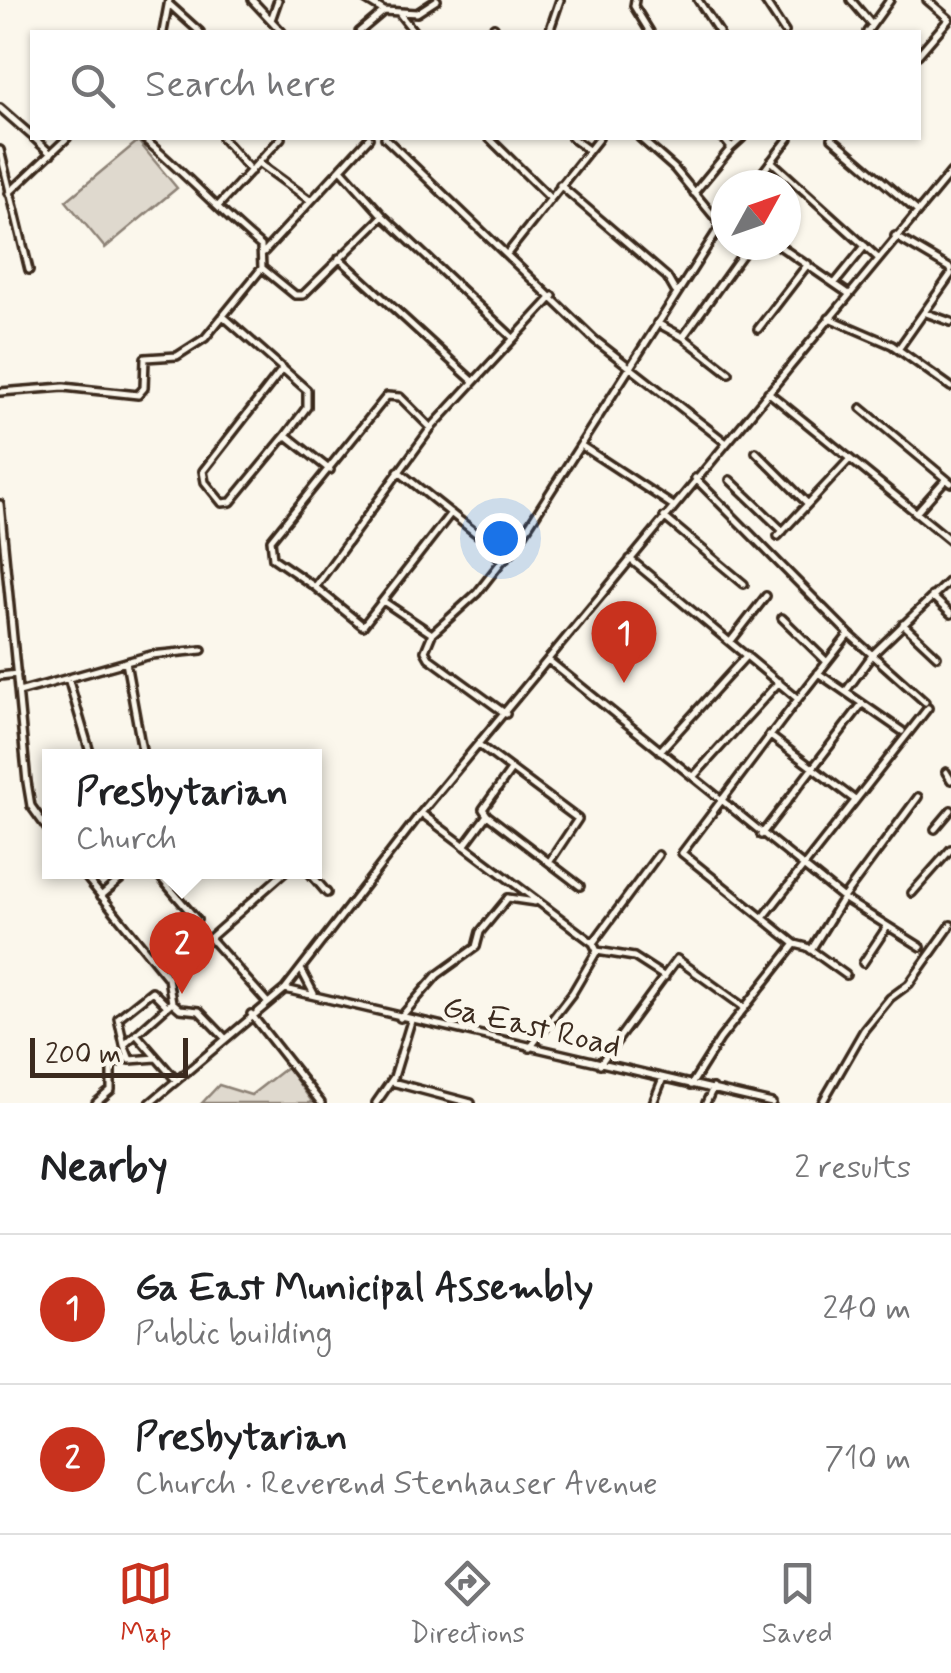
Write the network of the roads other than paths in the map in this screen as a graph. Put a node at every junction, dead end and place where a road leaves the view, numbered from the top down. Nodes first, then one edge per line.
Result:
1 (252, 0) edge
2 (278, 0) edge
3 (366, 0) edge
4 (437, 0) edge
5 (560, 0) edge
6 (635, 0) edge
7 (698, 0) edge
8 (764, 0) edge
9 (852, 0) edge
10 (890, 0) edge
11 (927, 0) edge
12 (169, 2) edge
13 (384, 11) junction
14 (399, 13) junction
15 (271, 20) junction
16 (950, 20) edge
17 (872, 26) junction
18 (163, 30) edge
19 (198, 30) edge
20 (280, 30) edge
21 (361, 30) edge
22 (412, 30) edge
23 (550, 30) edge
24 (649, 30) edge
25 (717, 30) edge
26 (784, 30) edge
27 (869, 30) edge
28 (921, 51) edge
29 (0, 108) edge
30 (30, 134) edge
31 (36, 140) edge
32 (65, 140) edge
33 (145, 140) edge
34 (224, 140) edge
35 (279, 140) edge
36 (366, 140) edge
37 (391, 140) edge
38 (491, 140) edge
39 (575, 140) edge
40 (597, 140) edge
41 (642, 140) edge
42 (725, 140) edge
43 (740, 140) edge
44 (788, 140) edge
45 (834, 140) edge
46 (731, 148) junction
47 (586, 149) junction
48 (0, 150) edge
49 (51, 154) junction
50 (771, 161) junction
51 (259, 163) junction
52 (342, 170) junction
53 (764, 170) edge
54 (251, 171) junction
55 (951, 172) edge
56 (560, 185) junction
57 (694, 193) junction
58 (10, 196) junction
59 (550, 198) junction
60 (311, 202) junction
61 (0, 203) edge
62 (220, 205) junction
63 (711, 209) edge
64 (916, 210) junction
65 (383, 216) junction
66 (895, 236) junction
67 (711, 241) edge
68 (864, 246) junction
69 (264, 252) junction
70 (507, 254) junction
71 (339, 258) junction
72 (878, 258) junction
73 (738, 260) edge
74 (801, 260) edge
75 (808, 264) junction
76 (262, 268) junction
77 (28, 270) dead end
78 (951, 271) edge
79 (834, 284) junction
80 (676, 292) junction
81 (848, 294) junction
82 (553, 296) junction
83 (926, 313) junction
84 (223, 316) junction
85 (830, 318) junction
86 (951, 322) edge
87 (657, 323) junction
88 (758, 329) dead end
89 (512, 337) junction
90 (683, 337) junction
91 (898, 348) junction
92 (282, 368) junction
93 (632, 371) junction
94 (729, 374) dead end
95 (473, 381) junction
96 (951, 387) edge
97 (0, 392) edge
98 (768, 392) junction
99 (861, 408) dead end
100 (431, 428) junction
101 (286, 435) junction
102 (726, 442) junction
103 (582, 446) junction
104 (756, 452) dead end
105 (849, 460) junction
106 (330, 470) junction
107 (398, 471) junction
108 (695, 478) junction
109 (730, 480) dead end
110 (949, 481) edge
111 (0, 504) edge
112 (808, 504) junction
113 (672, 505) junction
114 (452, 513) junction
115 (916, 513) junction
116 (664, 517) junction
117 (1, 521) edge
118 (951, 541) edge
119 (630, 559) junction
120 (502, 561) junction
121 (3, 571) edge
122 (951, 579) edge
123 (744, 584) dead end
124 (315, 587) junction
125 (766, 596) dead end
126 (932, 596) junction
127 (383, 601) junction
128 (951, 614) edge
129 (782, 618) dead end
130 (902, 624) junction
131 (432, 634) junction
132 (849, 634) junction
133 (731, 641) junction
134 (202, 650) dead end
135 (747, 654) junction
136 (874, 654) junction
137 (936, 656) dead end
138 (548, 660) junction
139 (826, 660) junction
140 (126, 662) junction
141 (818, 673) junction
142 (17, 674) junction
143 (0, 676) edge
144 (68, 678) junction
145 (779, 682) junction
146 (846, 691) junction
147 (19, 692) junction
148 (798, 699) junction
149 (862, 704) junction
150 (506, 714) junction
151 (902, 732) dead end
152 (770, 736) junction
153 (479, 745) junction
154 (89, 749) edge
155 (142, 749) edge
156 (660, 751) junction
157 (812, 768) junction
158 (511, 770) junction
159 (946, 772) dead end
160 (693, 777) junction
161 (951, 780) edge
162 (722, 796) junction
163 (918, 798) dead end
164 (855, 800) junction
165 (951, 810) edge
166 (420, 812) junction
167 (487, 815) junction
168 (42, 817) edge
169 (935, 829) dead end
170 (760, 835) junction
171 (464, 846) junction
172 (951, 849) edge
173 (658, 855) dead end
174 (550, 861) junction
175 (802, 867) junction
176 (504, 876) junction
177 (88, 879) edge
178 (120, 879) edge
179 (162, 879) edge
180 (277, 879) edge
181 (315, 879) edge
182 (580, 886) dead end
183 (327, 893) dead end
184 (912, 893) dead end
185 (101, 896) junction
186 (508, 898) junction
187 (842, 898) junction
188 (540, 902) junction
189 (763, 919) junction
190 (951, 925) edge
191 (888, 927) junction
192 (210, 938) junction
193 (594, 943) junction
194 (795, 944) junction
195 (168, 947) junction
196 (921, 947) dead end
197 (811, 950) junction
198 (597, 951) junction
199 (154, 960) junction
200 (185, 963) junction
201 (863, 963) dead end
202 (302, 971) junction
203 (846, 975) dead end
204 (665, 977) junction
205 (168, 978) junction
206 (284, 989) junction
207 (316, 996) junction
208 (267, 1002) junction
209 (169, 1004) junction
210 (745, 1008) junction
211 (252, 1014) junction
212 (400, 1018) junction
213 (411, 1021) junction
214 (136, 1034) junction
215 (225, 1038) junction
216 (124, 1044) junction
217 (530, 1048) junction
218 (128, 1057) junction
219 (157, 1058) junction
220 (600, 1064) junction
221 (663, 1078) junction
222 (176, 1080) junction
223 (391, 1082) junction
224 (691, 1085) junction
225 (713, 1088) junction
226 (754, 1101) edge
227 (96, 1103) edge
228 (150, 1103) edge
229 (322, 1103) edge
230 (376, 1103) edge
231 (471, 1103) edge
232 (653, 1103) edge
233 (706, 1103) edge
234 (772, 1103) edge
235 (822, 1103) edge

1 - 15 street
2 - 15 street
3 - 13 street
4 - 14 street
5 - 23 street
6 - 24 street
7 - 25 street
8 - 26 street
9 - 17 street
10 - 17 street
11 - 16 street
12 - 18 street
12 - 19 street
13 - 14 street
13 - 21 street
14 - 22 street
15 - 20 street
16 - 28 street
17 - 27 street
29 - 30 street
31 - 49 street
32 - 49 street
33 - 62 street
34 - 54 street
35 - 51 street
36 - 52 street
37 - 70 street
38 - 59 street
39 - 47 street
40 - 47 street
41 - 57 street
42 - 46 street
43 - 46 street
44 - 50 street
45 - 64 street
46 - 57 street
47 - 56 street
48 - 58 street
49 - 58 street
50 - 53 street
50 - 68 street
51 - 54 street
51 - 60 street
52 - 60 street
52 - 65 street
54 - 62 street
55 - 64 street
56 - 59 street
56 - 80 street
57 - 63 street
58 - 61 street
58 - 77 street
59 - 70 street
60 - 69 street
62 - 69 street
64 - 66 street
65 - 71 street
65 - 89 street
66 - 72 street
66 - 78 street
67 - 80 street
68 - 72 street
68 - 79 street
69 - 76 street
70 - 82 street
71 - 76 street
71 - 95 street
72 - 81 street
73 - 90 street
74 - 75 street
75 - 79 street
75 - 88 street
76 - 84 street
78 - 83 street
79 - 81 street
80 - 87 street
81 - 85 street
82 - 89 street
82 - 93 street
83 - 86 street
83 - 91 street
84 - 92 street
84 - 97 street
85 - 91 street
85 - 98 street
87 - 90 street
87 - 93 street
89 - 95 street
90 - 94 street
91 - 96 street
92 - 101 street
92 - 101 street
93 - 102 street
93 - 103 street
95 - 100 street
98 - 102 street
98 - 105 street
99 - 110 street
100 - 106 street
100 - 107 street
101 - 106 street
102 - 108 street
103 - 113 street
103 - 120 street
104 - 112 street
105 - 112 street
105 - 115 street
106 - 124 street
107 - 114 street
107 - 124 street
108 - 113 street
108 - 132 street
109 - 112 street
110 - 115 street
111 - 117 street
113 - 116 street
114 - 120 street
114 - 127 street
115 - 118 street
116 - 119 street
116 - 123 street
117 - 121 street
119 - 133 street
119 - 138 street
120 - 131 street
121 - 142 street
122 - 126 street
124 - 127 street
125 - 133 street
126 - 128 street
126 - 130 street
127 - 131 street
129 - 139 street
130 - 136 street
130 - 137 street
131 - 150 street
132 - 136 street
132 - 139 street
133 - 135 street
134 - 140 street
135 - 145 street
135 - 156 street
136 - 146 street
136 - 164 street
138 - 150 street
138 - 156 street
139 - 141 street
140 - 144 street
140 - 155 street
141 - 146 street
141 - 148 street
142 - 143 street
142 - 147 street
144 - 147 street
144 - 154 street
145 - 148 street
145 - 160 street
146 - 149 street
147 - 168 street
148 - 152 street
149 - 151 street
149 - 157 street
150 - 153 street
152 - 157 street
152 - 162 street
153 - 158 street
153 - 166 street
156 - 160 street
157 - 164 street
157 - 170 street
158 - 167 street
158 - 174 street
159 - 161 street
160 - 162 street
162 - 170 street
162 - 189 street
163 - 187 street
164 - 175 street
165 - 169 street
166 - 171 street
166 - 202 street
167 - 171 street
167 - 174 street
170 - 175 street
171 - 176 street
172 - 184 street
173 - 193 street
174 - 182 street
175 - 187 street
175 - 189 street
176 - 186 street
176 - 188 street
177 - 185 street
178 - 185 street
179 - 195 street
180 - 192 street
181 - 183 street
185 - 199 street
186 - 188 street
186 - 212 street
187 - 191 street
187 - 197 street
188 - 193 street
189 - 194 street
190 - 235 street
191 - 196 street
191 - 201 street
192 - 200 street
192 - 208 street
193 - 198 street
194 - 197 street
194 - 210 street
195 - 199 street
195 - 200 street
197 - 203 street
198 - 204 street
198 - 217 street
199 - 205 street
200 - 205 street
202 - 206 street
202 - 207 street
204 - 210 street
204 - 220 street
205 - 209 street
206 - 207 street, Ga East Road
206 - 208 street
207 - 212 street, Ga East Road
208 - 211 street
209 - 214 street
209 - 215 street
209 - 216 street
210 - 224 street
211 - 215 street
211 - 229 street
212 - 213 street, Ga East Road
213 - 217 street, Ga East Road
213 - 223 street
214 - 216 street
214 - 219 street
215 - 222 street
216 - 218 street
217 - 220 street, Ga East Road
218 - 219 street
218 - 227 street
219 - 222 street
220 - 221 street, Ga East Road
221 - 224 street, Ga East Road
221 - 232 street
222 - 228 street
223 - 230 street
223 - 231 street
224 - 225 street, Ga East Road
225 - 226 street, Ga East Road
225 - 233 street
226 - 234 street, Ga East Road

